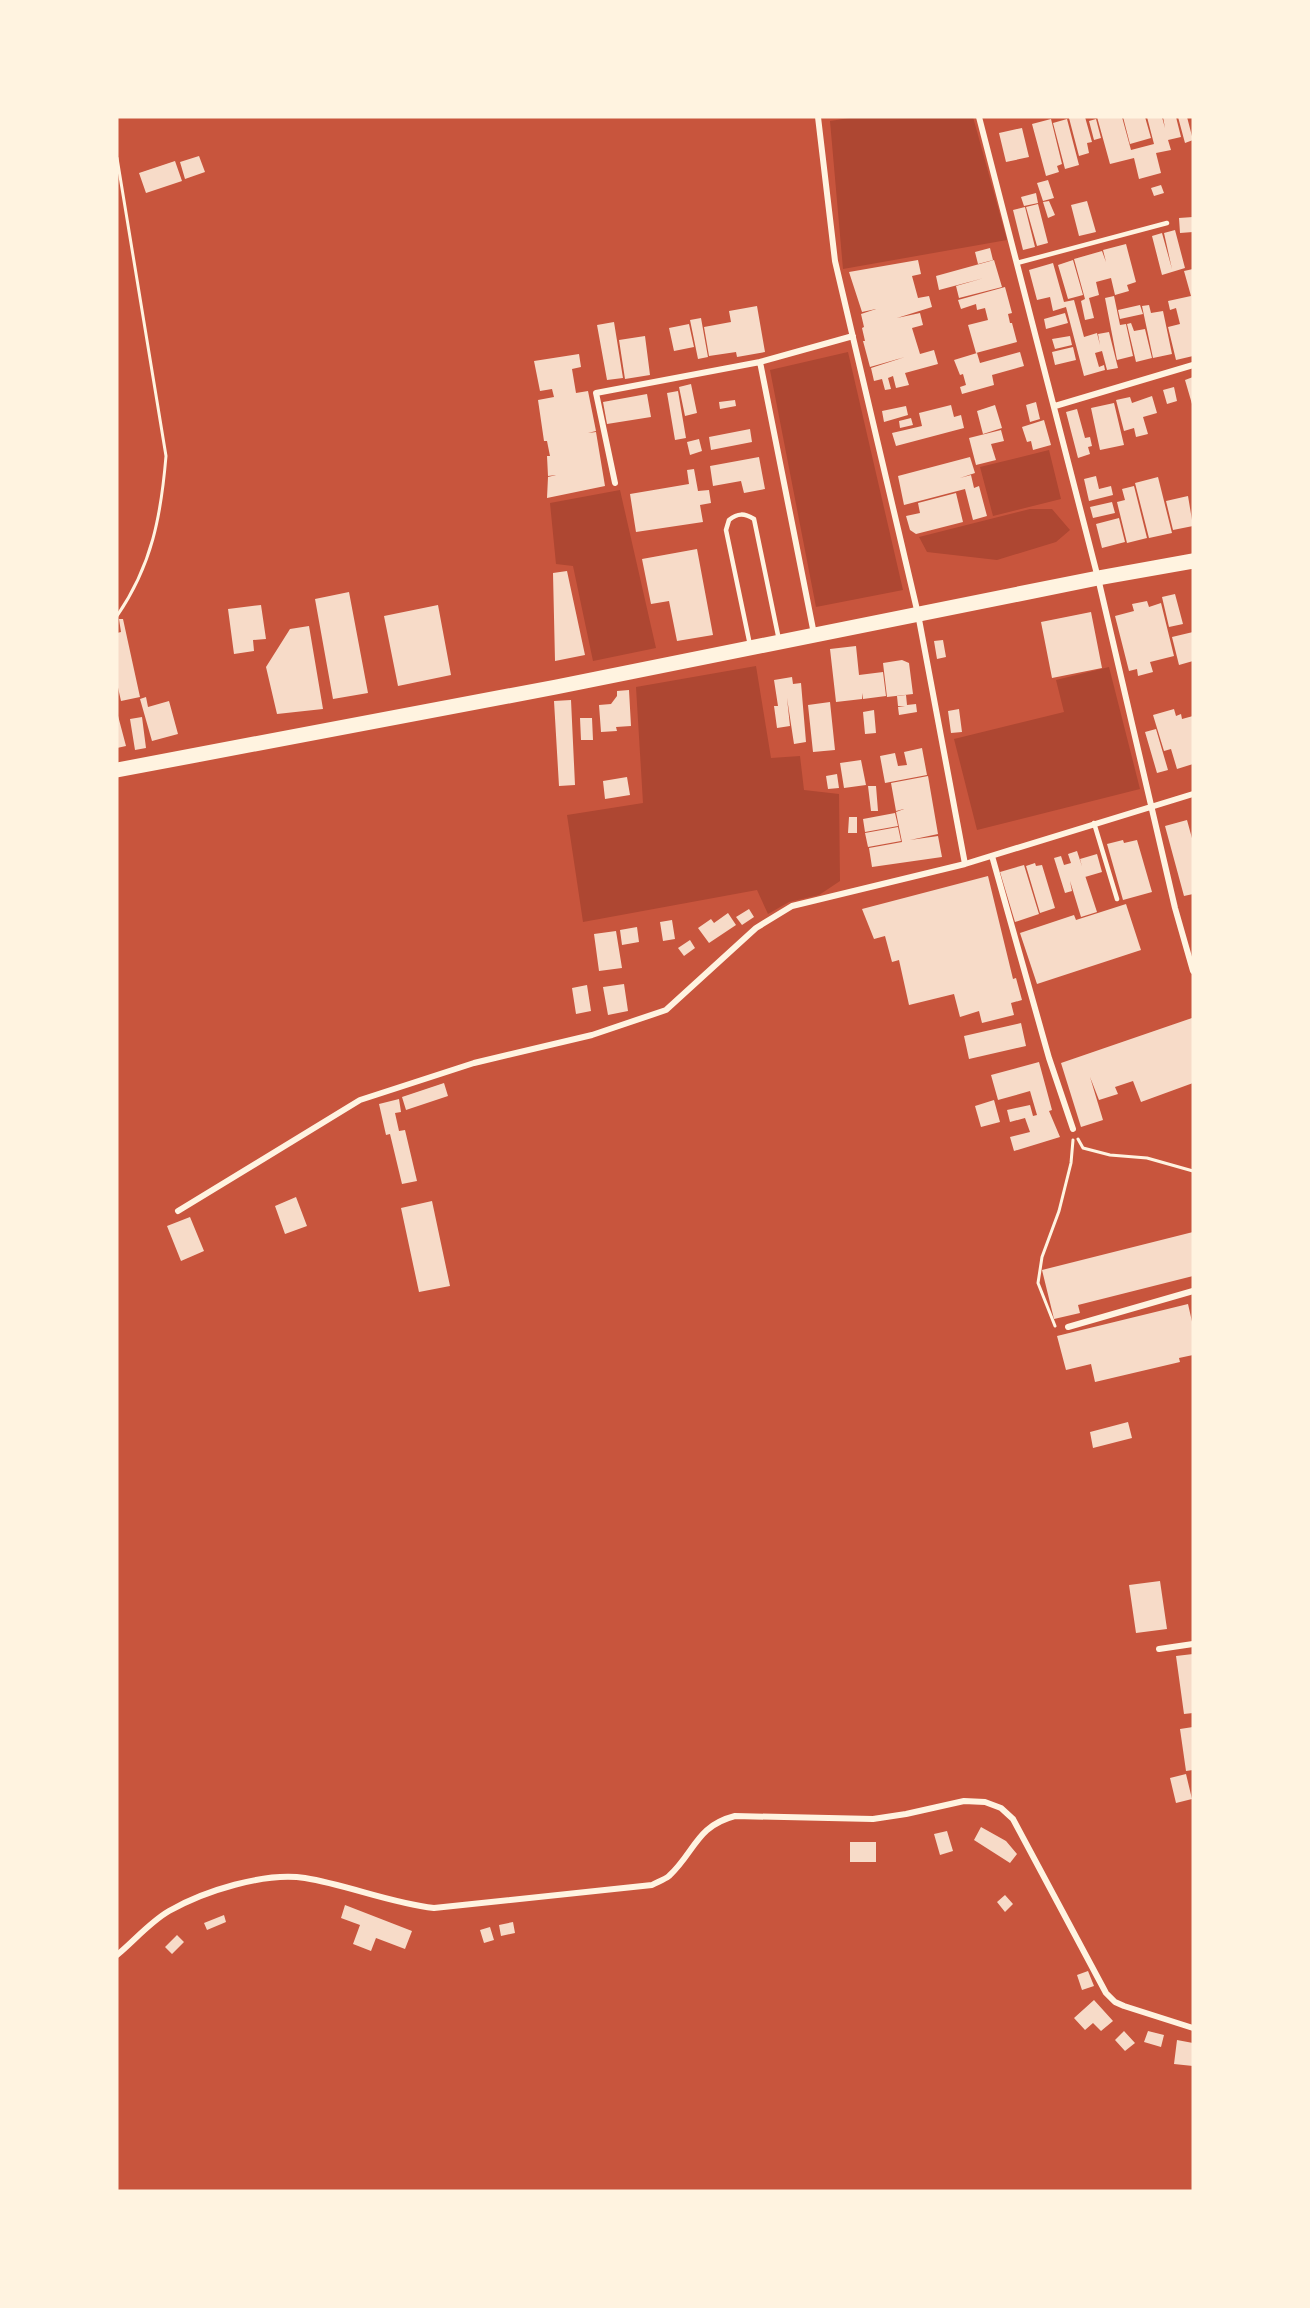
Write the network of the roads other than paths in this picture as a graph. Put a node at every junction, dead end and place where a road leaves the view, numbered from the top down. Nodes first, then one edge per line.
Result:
1 (818, 117) edge
2 (979, 117) edge
3 (1167, 224) dead end
4 (1017, 263) junction
5 (853, 336) junction
6 (759, 362) junction
7 (1193, 365) edge
8 (1054, 406) junction
9 (615, 483) dead end
10 (1193, 561) edge
11 (1098, 578) junction
12 (918, 614) junction
13 (814, 635) junction
14 (780, 642) junction
15 (750, 647) junction
16 (117, 770) edge
17 (1193, 794) edge
18 (1152, 805) junction
19 (1094, 823) junction
20 (992, 855) junction
21 (965, 864) junction
22 (1117, 899) dead end
23 (1193, 971) edge
24 (1073, 1129) road end
25 (178, 1211) dead end
26 (1193, 1291) edge
27 (1068, 1327) road end
28 (1193, 1644) edge
29 (1159, 1649) dead end
30 (117, 1955) edge
31 (1193, 2028) edge

1 - 5 street
2 - 4 street
3 - 4 lane
4 - 8 street
5 - 6 street
5 - 12 street
6 - 9 street
6 - 13 street
7 - 8 street
8 - 11 street
10 - 11 main road
11 - 12 main road
11 - 18 street
12 - 13 main road
12 - 21 street
13 - 14 main road
14 - 15 main road
14 - 15 lane
15 - 16 main road
17 - 18 street
18 - 19 street
18 - 23 street
19 - 20 street
19 - 22 lane
20 - 21 street
20 - 24 street
21 - 25 street
26 - 27 street
28 - 29 street
30 - 31 street

